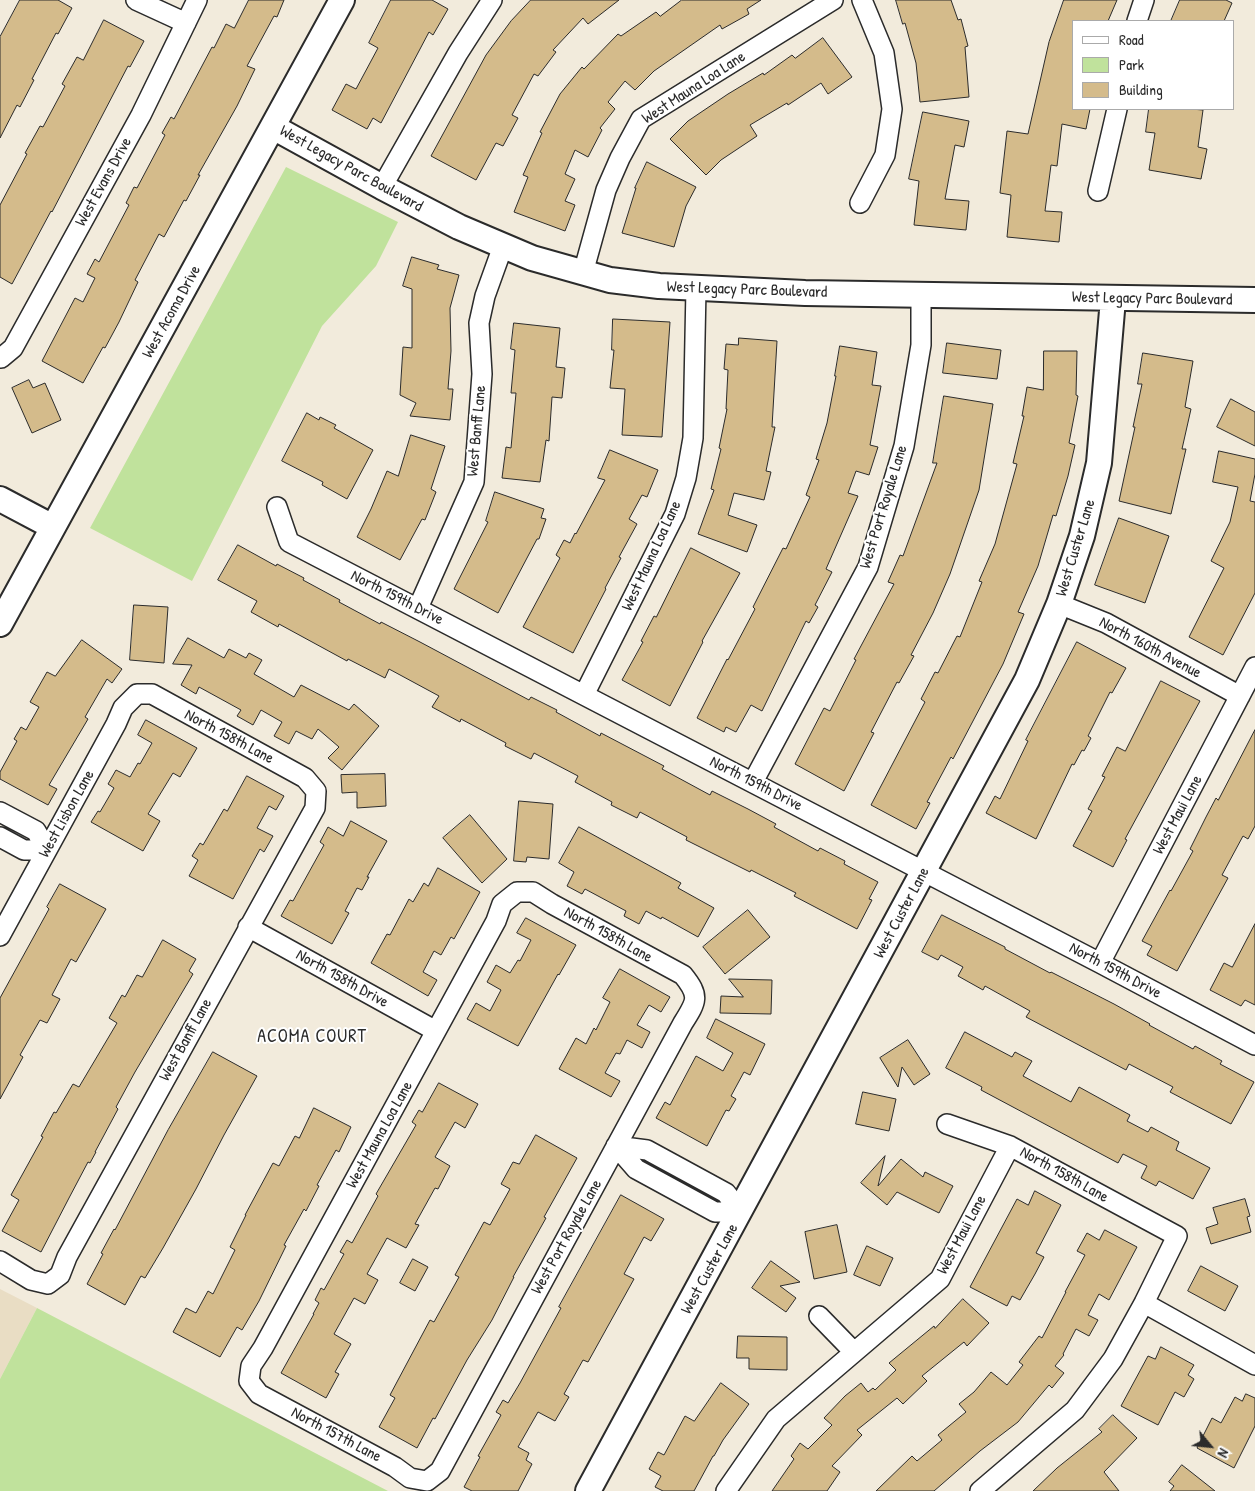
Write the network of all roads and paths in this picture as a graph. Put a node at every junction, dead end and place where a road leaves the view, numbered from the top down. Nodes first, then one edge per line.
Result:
1 (136, 0) edge
2 (198, 0) edge
3 (342, 0) edge
4 (492, 0) edge
5 (833, 0) edge
6 (862, 0) edge
7 (1144, 0) edge
8 (1137, 20) edge
9 (186, 24) junction
10 (1117, 110) edge
11 (273, 127) junction
12 (382, 187) junction
13 (1098, 191) dead end
14 (860, 203) dead end
15 (503, 246) junction
16 (583, 273) junction
17 (696, 288) junction
18 (921, 295) junction
19 (1113, 299) junction
20 (1255, 300) edge
21 (1, 358) edge
22 (0, 499) edge
23 (277, 507) dead end
24 (53, 527) junction
25 (1059, 604) junction
26 (418, 608) junction
27 (0, 624) edge
28 (1255, 667) edge
29 (137, 694) joint
30 (584, 695) junction
31 (1240, 696) junction
32 (753, 782) junction
33 (316, 791) joint
34 (0, 812) edge
35 (0, 837) edge
36 (47, 850) junction
37 (924, 872) junction
38 (517, 892) joint
39 (248, 927) junction
40 (0, 936) edge
41 (1100, 963) junction
42 (694, 988) joint
43 (436, 1031) junction
44 (1255, 1045) edge
45 (947, 1124) dead end
46 (616, 1146) junction
47 (1010, 1146) junction
48 (674, 1165) junction
49 (663, 1184) junction
50 (741, 1212) junction
51 (0, 1261) edge
52 (1144, 1303) junction
53 (819, 1316) dead end
54 (854, 1352) junction
55 (1255, 1365) edge
56 (249, 1381) joint
57 (427, 1481) joint
58 (588, 1491) edge
59 (726, 1491) edge
60 (980, 1491) edge

1 - 9 street
2 - 9 street, West Evans Drive
3 - 11 street, West Acoma Drive
4 - 12 street
5 - 16 street, West Mauna Loa Lane
6 - 14 street
7 - 8 street
9 - 21 street, West Evans Drive
10 - 13 street
11 - 12 street, West Legacy Parc Boulevard
11 - 24 street, West Acoma Drive
12 - 15 street, West Legacy Parc Boulevard
15 - 16 street, West Legacy Parc Boulevard
15 - 26 street, West Banff Lane
16 - 17 street, West Legacy Parc Boulevard
17 - 18 street, West Legacy Parc Boulevard
17 - 30 street, West Mauna Loa Lane
18 - 19 street, West Legacy Parc Boulevard
18 - 32 street, West Port Royale Lane
19 - 20 street, West Legacy Parc Boulevard
19 - 25 street, West Custer Lane
22 - 24 street
23 - 26 street, North 159th Drive
24 - 27 street, West Acoma Drive
25 - 31 street, North 160th Avenue
25 - 37 street, West Custer Lane
26 - 30 street, North 159th Drive
28 - 31 street, West Maui Lane
29 - 33 street, North 158th Lane
29 - 36 street, West Lisbon Lane
30 - 32 street, North 159th Drive
31 - 41 street, West Maui Lane
32 - 37 street, North 159th Drive
33 - 39 street, West Banff Lane
34 - 36 street
35 - 36 street
36 - 40 street, West Lisbon Lane
37 - 41 street, North 159th Drive
37 - 50 street, West Custer Lane
38 - 42 street, North 158th Lane
38 - 43 street, West Mauna Loa Lane
39 - 43 street, North 158th Drive
39 - 51 street, West Banff Lane
41 - 44 street, North 159th Drive
42 - 46 street, West Port Royale Lane
43 - 56 street, West Mauna Loa Lane
45 - 47 street, North 158th Lane
46 - 48 street
46 - 49 street
46 - 57 street, West Port Royale Lane
47 - 52 street, North 158th Lane
47 - 54 street, West Maui Lane
48 - 49 street
48 - 50 street
49 - 50 street
50 - 58 street, West Custer Lane
52 - 55 street
52 - 60 street
53 - 54 street
54 - 59 street, West Maui Lane
56 - 57 street, North 157th Lane

